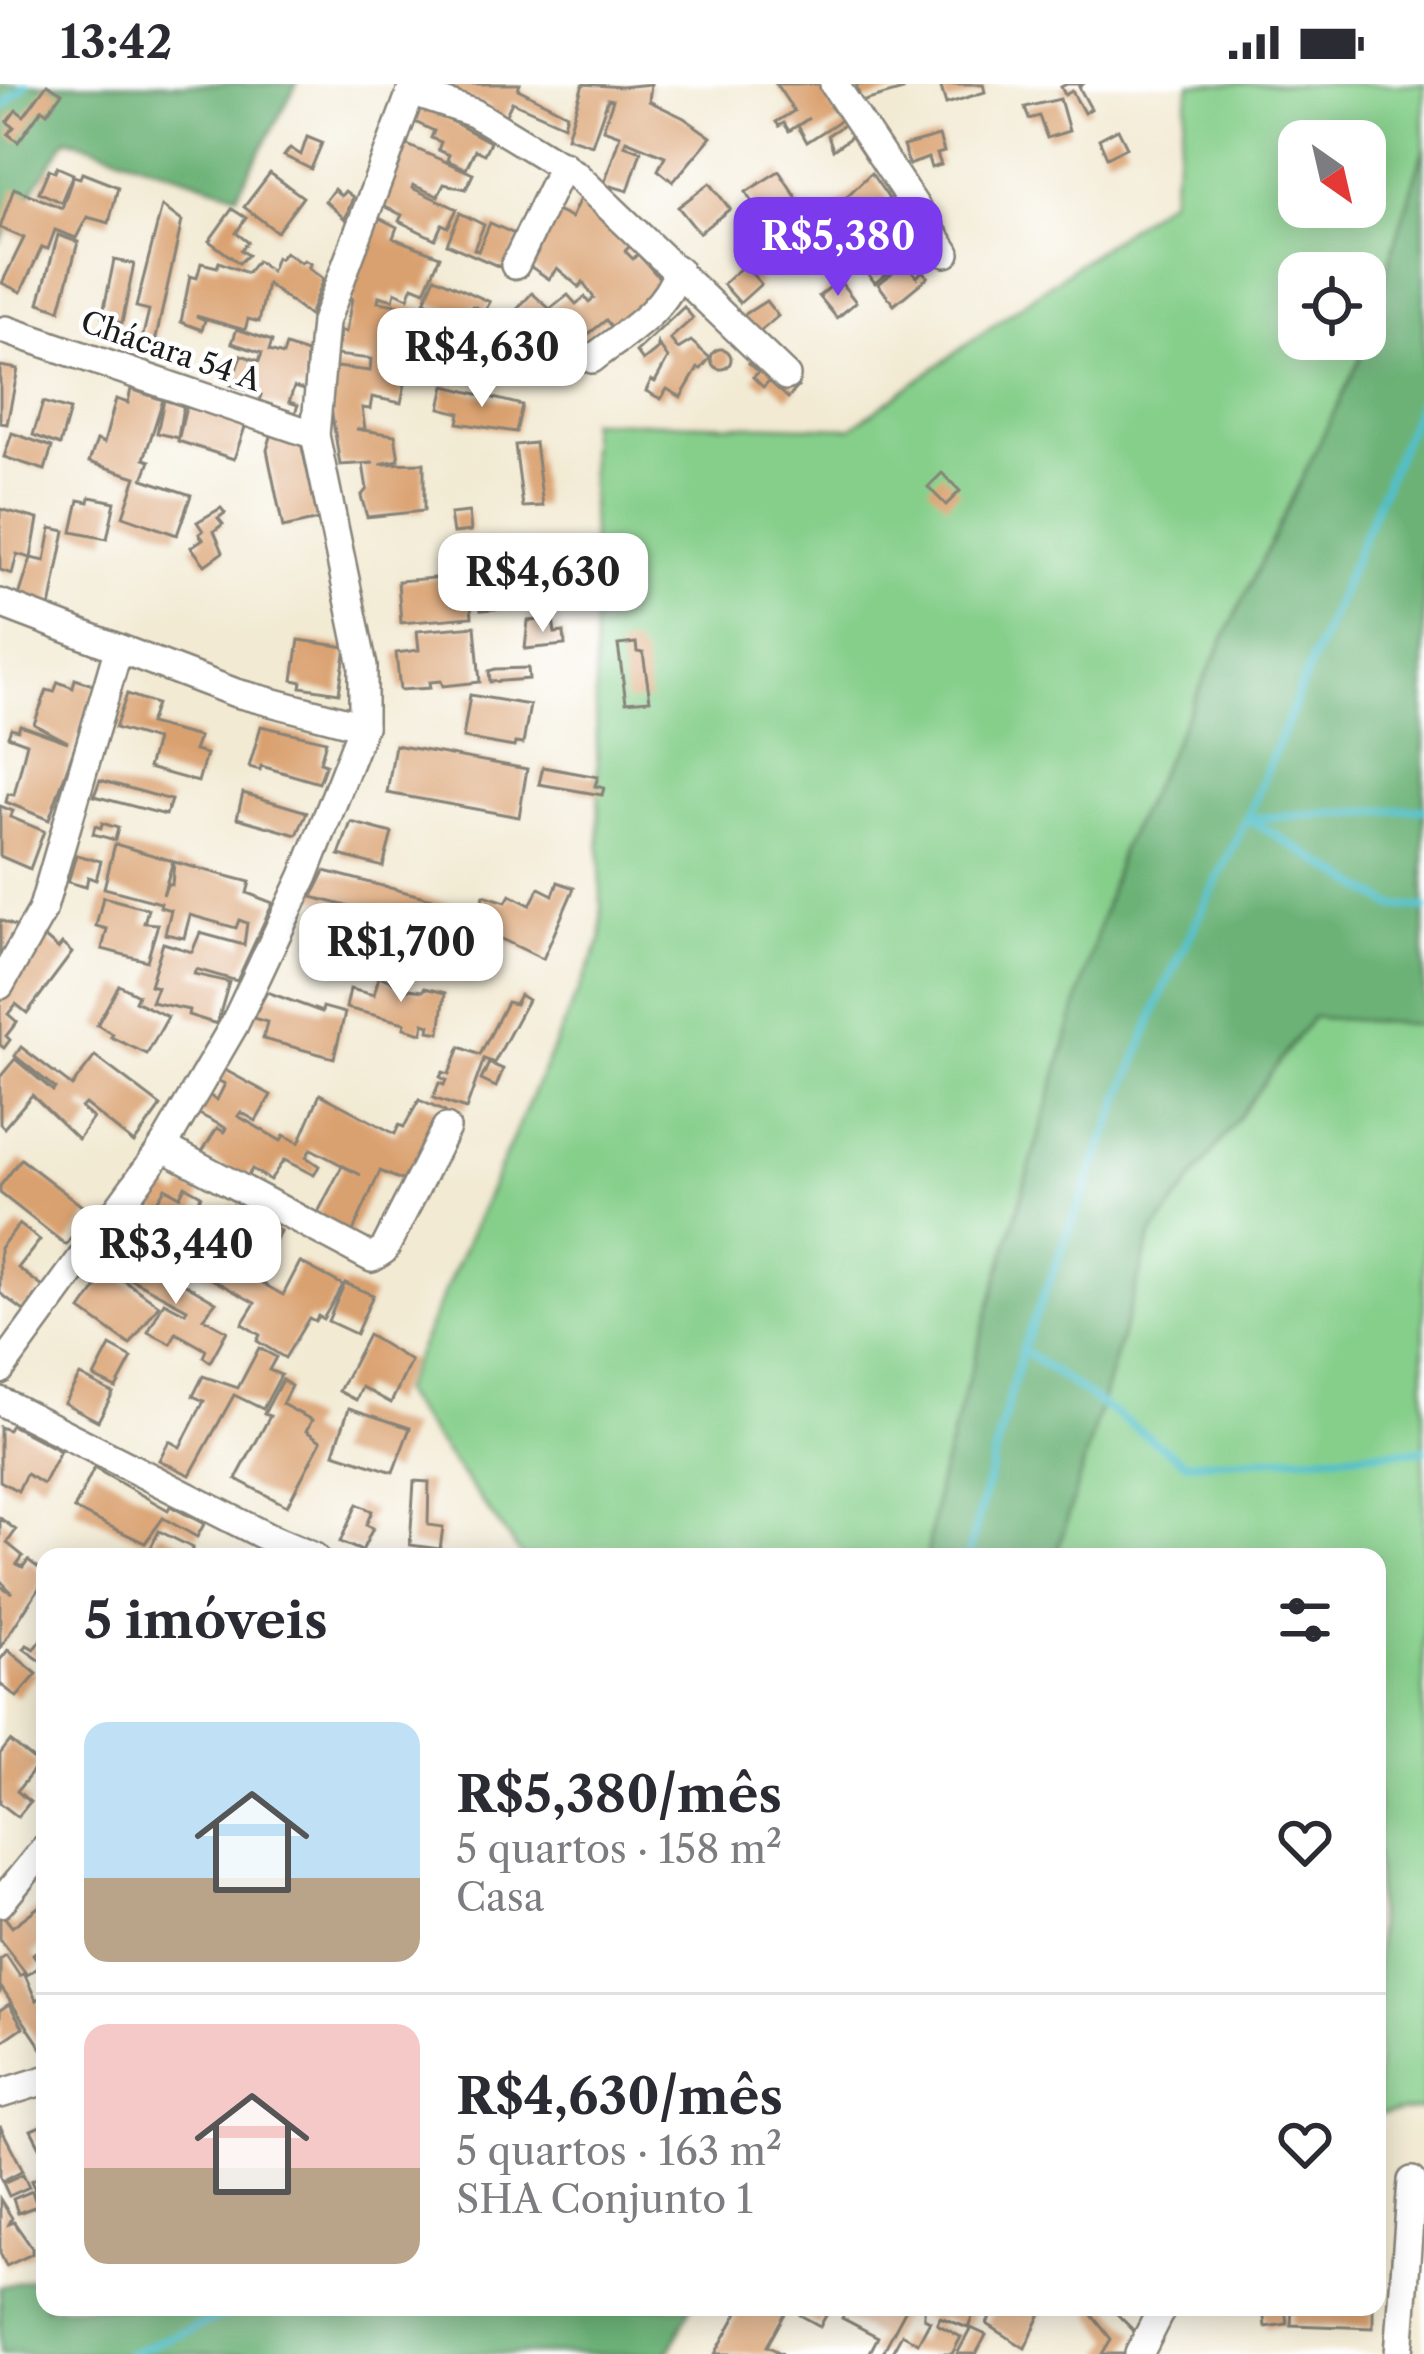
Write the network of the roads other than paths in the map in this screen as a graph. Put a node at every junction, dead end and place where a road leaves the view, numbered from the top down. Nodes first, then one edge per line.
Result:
1 (834, 84) edge
2 (413, 88) edge
3 (563, 166) junction
4 (946, 253) dead end
5 (515, 265) dead end
6 (678, 270) junction
7 (6, 331) dead end
8 (592, 359) dead end
9 (786, 376) dead end
10 (315, 435) junction
11 (0, 603) edge
12 (118, 650) junction
13 (362, 726) junction
14 (0, 985) edge
15 (446, 1128) dead end
16 (163, 1147) junction
17 (0, 1370) edge
18 (0, 1401) edge
19 (263, 1548) edge
20 (36, 1859) edge
21 (0, 1903) edge
22 (36, 2083) edge
23 (0, 2094) edge
24 (1412, 2181) dead end
25 (1158, 2316) edge
26 (1139, 2354) edge
27 (1399, 2354) edge

1 - 4 street
2 - 3 street
2 - 10 street
3 - 5 street
3 - 6 street
6 - 8 street
6 - 9 street
7 - 10 street, Chácara 54 A
10 - 13 street
11 - 12 street
12 - 13 street
12 - 14 street
13 - 16 street
15 - 16 street
16 - 17 street
18 - 19 street
20 - 21 street
22 - 23 street
24 - 27 street
25 - 26 street

